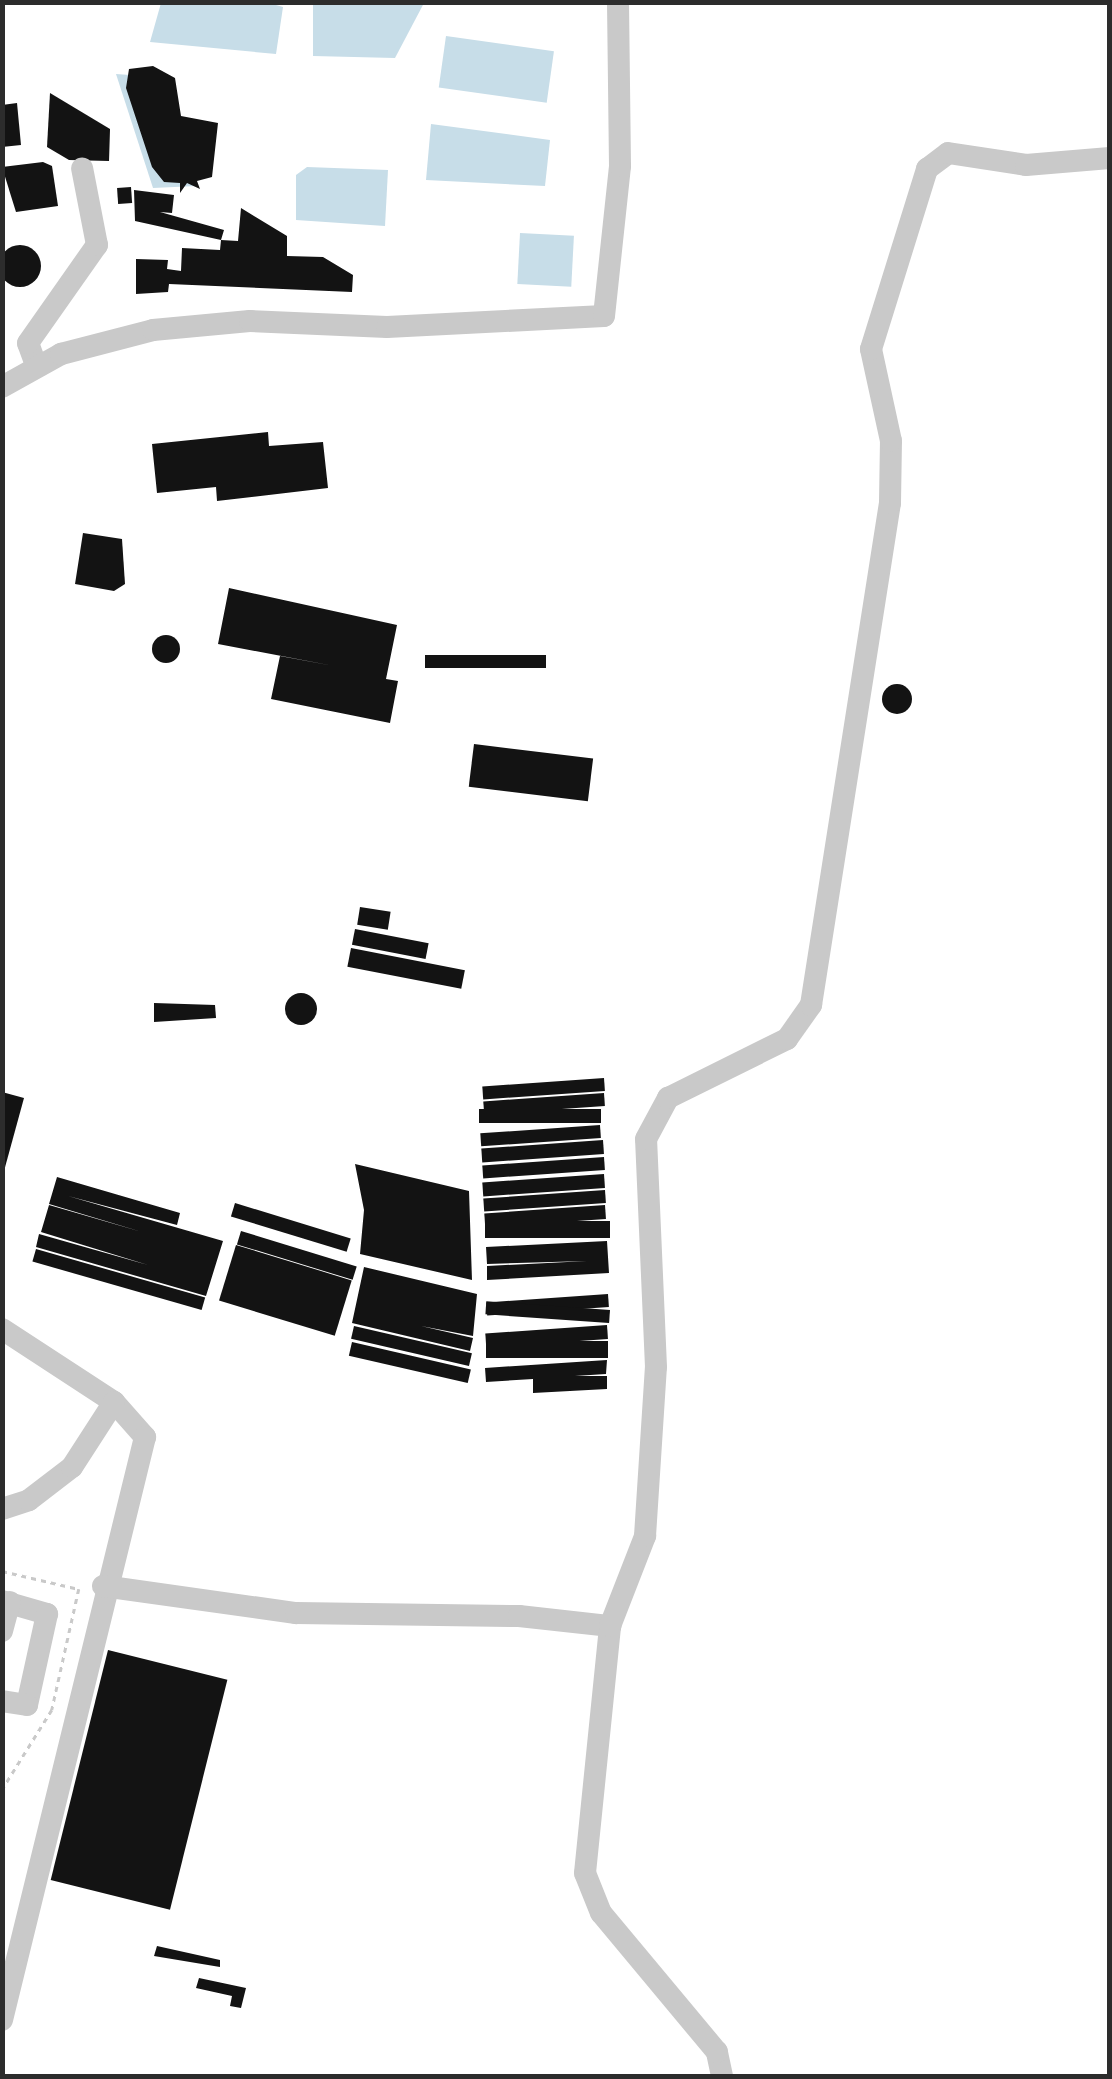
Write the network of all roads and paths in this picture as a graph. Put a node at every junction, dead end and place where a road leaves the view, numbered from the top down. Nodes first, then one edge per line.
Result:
1 (618, 2) edge
2 (1110, 158) edge
3 (82, 168) dead end
4 (36, 365) junction
5 (2, 387) edge
6 (2, 1329) edge
7 (114, 1402) junction
8 (2, 1508) edge
9 (103, 1586) junction
10 (6, 1602) edge
11 (610, 1626) junction
12 (2, 1631) edge
13 (2, 1702) edge
14 (2, 2020) edge
15 (722, 2076) edge

1 - 4 street
2 - 11 street
3 - 4 street
4 - 5 street
6 - 7 street
7 - 8 street
7 - 9 street
9 - 11 street
9 - 14 street
10 - 12 street
10 - 13 street
11 - 15 street

